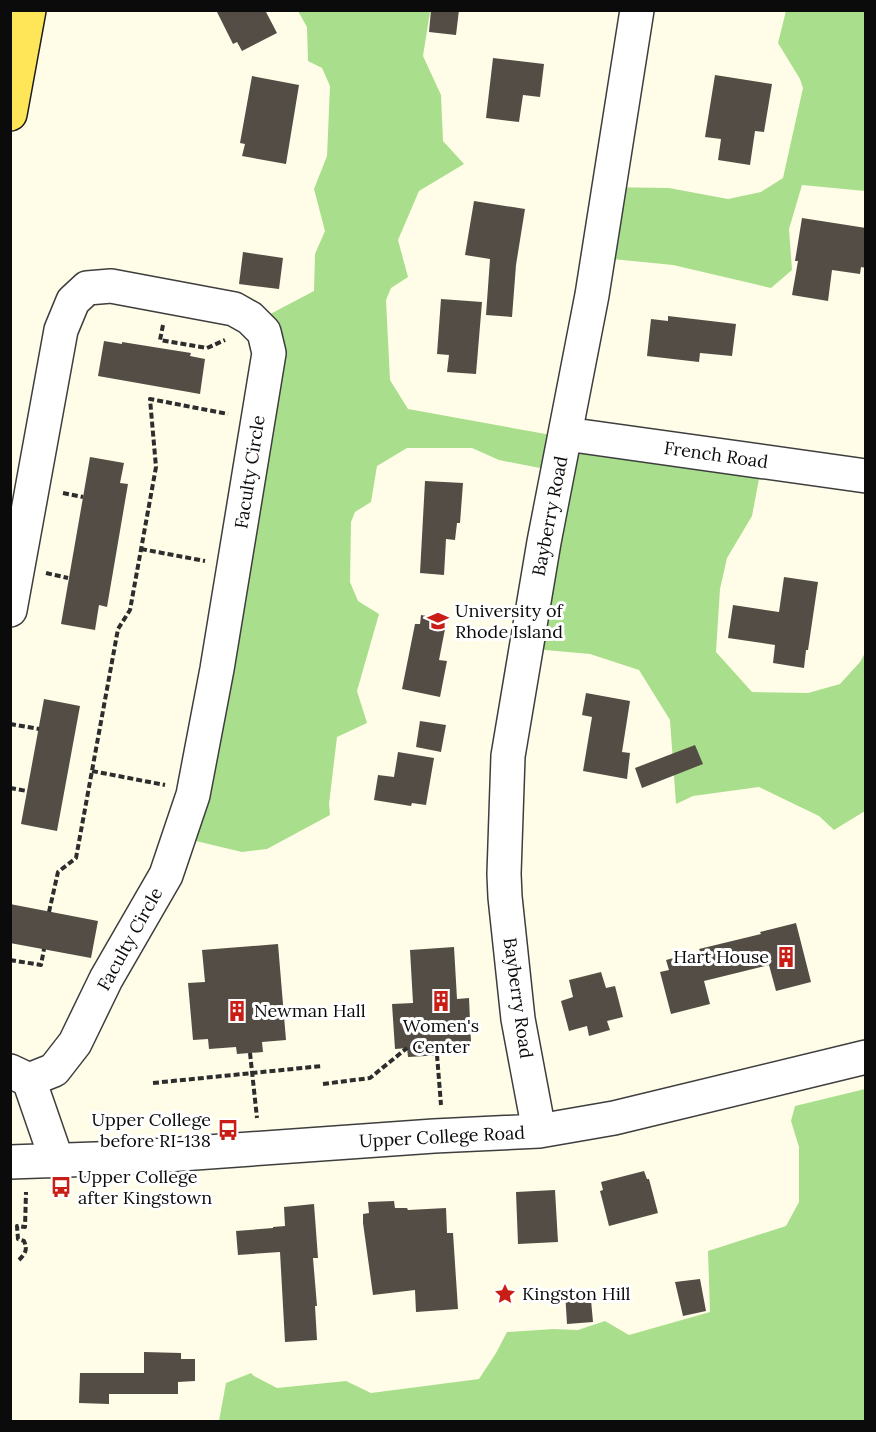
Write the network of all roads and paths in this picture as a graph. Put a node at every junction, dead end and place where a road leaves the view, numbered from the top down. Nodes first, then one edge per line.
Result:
1 (29, 10) edge
2 (637, 10) edge
3 (10, 114) edge
4 (259, 414) junction
5 (566, 434) junction
6 (866, 476) edge
7 (141, 549) junction
8 (205, 561) dead end
9 (10, 610) edge
10 (10, 724) edge
11 (39, 729) dead end
12 (92, 771) junction
13 (168, 786) dead end
14 (10, 788) edge
15 (27, 791) dead end
16 (50, 912) dead end
17 (44, 949) dead end
18 (10, 960) edge
19 (407, 1048) dead end
20 (250, 1053) dead end
21 (437, 1055) dead end
22 (866, 1057) edge
23 (322, 1066) dead end
24 (252, 1073) junction
25 (20, 1076) edge
26 (153, 1083) dead end
27 (324, 1084) dead end
28 (442, 1109) dead end
29 (258, 1122) dead end
30 (539, 1131) junction
31 (57, 1161) junction
32 (10, 1162) edge
33 (26, 1192) dead end
34 (19, 1260) dead end

1 - 3 main road
2 - 5 street, Bayberry Road
4 - 7 path
4 - 9 street, Faculty Circle
4 - 25 street, Faculty Circle
5 - 6 street, French Road
5 - 30 street, Bayberry Road
7 - 8 path
7 - 12 path
10 - 11 path
12 - 13 path
12 - 16 path
14 - 15 path
17 - 18 path
19 - 27 path
20 - 24 path
21 - 28 path
22 - 30 street, Upper College Road
23 - 24 path
24 - 26 path
24 - 29 path
25 - 31 street, Faculty Circle
30 - 31 street, Upper College Road
31 - 32 street, Upper College Road
33 - 34 path

